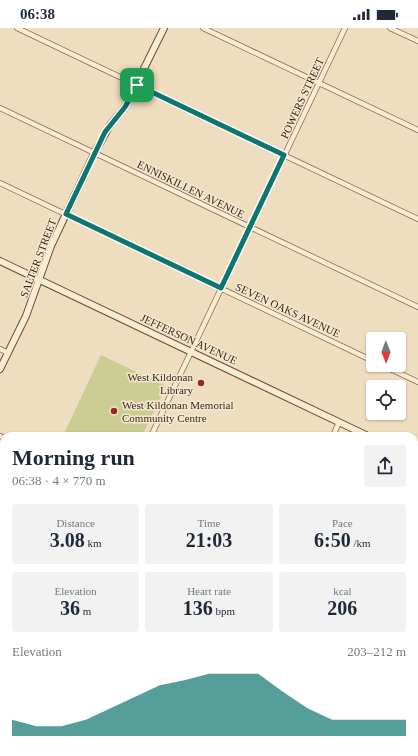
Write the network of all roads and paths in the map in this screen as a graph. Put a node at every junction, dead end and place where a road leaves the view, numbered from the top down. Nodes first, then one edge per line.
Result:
1 (17, 28) edge
2 (164, 28) edge
3 (202, 28) edge
4 (345, 28) edge
5 (390, 28) edge
6 (418, 41) edge
7 (319, 83) junction
8 (137, 85) junction
9 (0, 108) edge
10 (418, 130) edge
11 (95, 152) junction
12 (284, 155) junction
13 (0, 183) edge
14 (66, 214) junction
15 (418, 219) edge
16 (250, 227) junction
17 (0, 261) edge
18 (40, 280) junction
19 (221, 288) junction
20 (418, 307) edge
21 (0, 349) edge
22 (191, 351) junction
23 (8, 353) junction
24 (366, 358) edge
25 (0, 370) edge
26 (397, 372) edge
27 (418, 382) edge
28 (339, 422) junction
29 (153, 432) edge
30 (334, 432) edge
31 (360, 432) edge

1 - 8 street
2 - 8 street, SALTER STREET
3 - 7 street
4 - 7 street, POWERS STREET
5 - 6 street
7 - 10 street
7 - 12 street, POWERS STREET
8 - 11 street, SALTER STREET
8 - 12 street
9 - 11 street, ENNISKILLEN AVENUE
11 - 14 street, SALTER STREET
11 - 16 street, ENNISKILLEN AVENUE
12 - 15 street
12 - 16 street, POWERS STREET
13 - 14 street, SEVEN OAKS AVENUE
14 - 18 street, SALTER STREET
14 - 19 street, SEVEN OAKS AVENUE
16 - 19 street, POWERS STREET
16 - 20 street, ENNISKILLEN AVENUE
17 - 18 street, JEFFERSON AVENUE
18 - 22 street, JEFFERSON AVENUE
18 - 23 street, SALTER STREET
19 - 22 street, POWERS STREET
19 - 24 street, SEVEN OAKS AVENUE
21 - 23 street
22 - 28 street, JEFFERSON AVENUE
22 - 29 street, POWERS STREET
23 - 25 street, SALTER STREET
26 - 27 street
28 - 30 street
28 - 31 street, JEFFERSON AVENUE

